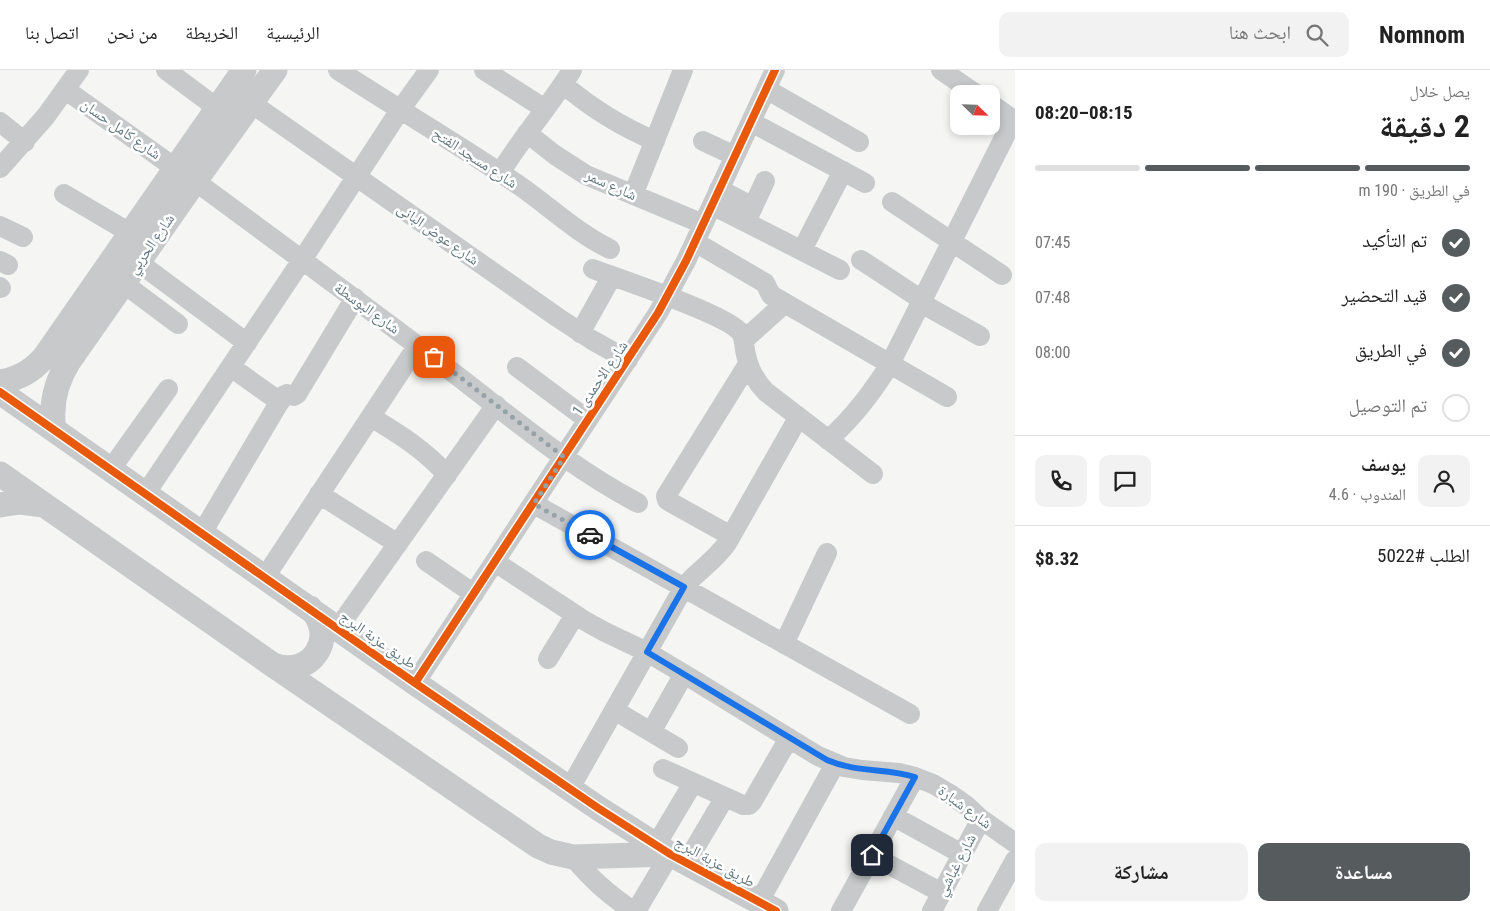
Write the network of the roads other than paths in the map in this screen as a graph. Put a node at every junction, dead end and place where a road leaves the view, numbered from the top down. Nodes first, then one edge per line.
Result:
1 (79, 70) edge
2 (166, 70) edge
3 (275, 70) edge
4 (338, 70) edge
5 (429, 70) edge
6 (484, 70) edge
7 (683, 70) edge
8 (775, 70) edge
9 (941, 70) edge
10 (240, 71) edge
11 (568, 77) edge
12 (963, 85) edge
13 (766, 89) junction
14 (66, 90) junction
15 (251, 104) junction
16 (217, 108) junction
17 (545, 109) junction
18 (400, 110) junction
19 (1000, 110) edge
20 (1014, 120) edge
21 (0, 122) edge
22 (751, 122) junction
23 (527, 133) junction
24 (655, 141) junction
25 (703, 141) dead end
26 (25, 142) junction
27 (859, 142) dead end
28 (735, 156) junction
29 (0, 168) edge
30 (843, 171) junction
31 (500, 174) junction
32 (185, 175) junction
33 (357, 177) junction
34 (765, 181) dead end
35 (865, 183) dead end
36 (64, 194) dead end
37 (634, 195) junction
38 (716, 197) junction
39 (892, 202) dead end
40 (749, 214) junction
41 (0, 226) edge
42 (699, 233) junction
43 (23, 237) dead end
44 (951, 242) junction
45 (140, 246) junction
46 (610, 250) dead end
47 (802, 250) junction
48 (302, 260) junction
49 (861, 260) dead end
50 (840, 270) dead end
51 (1002, 275) dead end
52 (123, 283) junction
53 (667, 297) junction
54 (354, 298) junction
55 (921, 301) junction
56 (785, 303) junction
57 (178, 324) dead end
58 (580, 333) junction
59 (980, 336) dead end
60 (744, 340) junction
61 (247, 343) junction
62 (418, 345) junction
63 (628, 360) junction
64 (748, 364) junction
65 (890, 364) junction
66 (231, 367) junction
67 (517, 367) dead end
68 (0, 382) edge
69 (168, 389) dead end
70 (0, 392) edge
71 (947, 397) dead end
72 (280, 402) junction
73 (496, 405) junction
74 (371, 417) junction
75 (798, 418) junction
76 (588, 420) junction
77 (54, 429) junction
78 (828, 440) junction
79 (564, 457) junction
80 (111, 469) junction
81 (0, 474) edge
82 (873, 474) dead end
83 (447, 475) junction
84 (146, 493) junction
85 (319, 494) junction
86 (638, 503) dead end
87 (534, 504) junction
88 (0, 505) edge
89 (46, 506) junction
90 (202, 533) junction
91 (731, 536) junction
92 (398, 544) junction
93 (827, 553) dead end
94 (426, 561) dead end
95 (495, 562) junction
96 (264, 576) junction
97 (684, 587) junction
98 (474, 594) junction
99 (310, 608) junction
100 (575, 615) junction
101 (338, 628) junction
102 (784, 644) junction
103 (647, 652) junction
104 (548, 659) dead end
105 (273, 666) junction
106 (684, 674) junction
107 (415, 682) junction
108 (614, 710) junction
109 (910, 714) dead end
110 (650, 732) junction
111 (789, 738) junction
112 (678, 748) dead end
113 (835, 764) junction
114 (663, 769) dead end
115 (915, 777) junction
116 (693, 783) junction
117 (570, 788) junction
118 (725, 797) junction
119 (893, 816) junction
120 (981, 819) junction
121 (1015, 843) edge
122 (671, 854) junction
123 (962, 854) junction
124 (872, 855) junction
125 (573, 857) junction
126 (1015, 860) edge
127 (942, 893) junction
128 (768, 906) edge
129 (634, 911) edge
130 (841, 911) edge
131 (932, 911) edge
132 (987, 911) edge

1 - 14 street
2 - 16 street
3 - 15 street, شارع الحربي
4 - 18 street, شارع مسجد الفتح
5 - 18 street
6 - 17 street
7 - 24 street
8 - 13 street, شارع الاحمدى 1
9 - 12 street
10 - 16 street, شارع الحربي
11 - 17 street
11 - 24 street
13 - 22 street, شارع الاحمدى 1
13 - 27 street
14 - 26 street
14 - 32 street, شارع كامل حسان
15 - 32 street, شارع الحربي
15 - 33 street, شارع عوض البانى
16 - 32 street, شارع الحربي
17 - 23 street
18 - 31 street, شارع مسجد الفتح
18 - 33 street
19 - 20 street
20 - 44 street
21 - 26 street
22 - 28 street, شارع الاحمدى 1
22 - 30 street
23 - 31 street
23 - 37 street, شارع سمر
24 - 37 street
25 - 28 street
26 - 29 street
28 - 38 street, شارع الاحمدى 1
30 - 35 street
30 - 47 street
31 - 46 street, شارع مسجد الفتح
32 - 45 street, شارع الحربي
32 - 48 street, شارع البوسطة
33 - 48 street
33 - 58 street, شارع عوض البانى
34 - 40 street
36 - 45 street
37 - 42 street, شارع سمر
38 - 40 street
38 - 42 street, شارع الاحمدى 1
39 - 44 street
40 - 47 street
41 - 43 street
42 - 53 street, شارع الاحمدى 1
42 - 56 street, شارع سمر
44 - 51 street
44 - 55 street
45 - 52 street, شارع الحربي
45 - 61 street
45 - 68 street, شارع الحربي
47 - 50 street
48 - 54 street, شارع البوسطة
48 - 61 street
49 - 55 street
52 - 57 street
52 - 77 street, شارع الحربي
53 - 58 street
53 - 60 street
53 - 63 street, شارع الاحمدى 1
54 - 62 street, شارع البوسطة
54 - 72 street
55 - 59 street
55 - 65 street
56 - 60 street
56 - 65 street, شارع سمر
58 - 63 street, شارع عوض البانى
60 - 64 street
61 - 66 street
62 - 73 street, شارع البوسطة
62 - 74 street
63 - 76 street, شارع الاحمدى 1
64 - 75 street
64 - 91 street
65 - 71 street, شارع سمر
65 - 78 street
66 - 72 street
66 - 84 street
67 - 76 street
69 - 80 street
70 - 77 street, طريق عزبة البرج
72 - 90 street
73 - 79 street, شارع البوسطة
73 - 83 street
74 - 83 street
74 - 85 street
75 - 78 street
75 - 91 street
76 - 79 street, شارع الاحمدى 1
77 - 80 street, طريق عزبة البرج
78 - 82 street
79 - 86 street, شارع البوسطة
79 - 87 street, شارع الاحمدى 1
80 - 84 street, طريق عزبة البرج
81 - 89 street, طريق عزبة البرج
83 - 92 street
84 - 90 street, طريق عزبة البرج
85 - 92 street
85 - 96 street
87 - 95 street, شارع الاحمدى 1
87 - 97 street
88 - 89 street
89 - 105 street, طريق عزبة البرج
90 - 96 street, طريق عزبة البرج
91 - 97 street
92 - 101 street
93 - 102 street
94 - 98 street
95 - 98 street, شارع الاحمدى 1
95 - 100 street, شارع شبارة
96 - 99 street, طريق عزبة البرج
97 - 102 street
97 - 103 street
98 - 107 street, شارع الاحمدى 1
99 - 101 street, طريق عزبة البرج
99 - 105 street
100 - 103 street, شارع شبارة
100 - 104 street
101 - 107 street, طريق عزبة البرج
102 - 109 street
103 - 106 street, شارع شبارة
103 - 108 street
105 - 125 street, طريق عزبة البرج
106 - 110 street
106 - 111 street, شارع شبارة
107 - 117 street, طريق عزبة البرج
108 - 110 street
108 - 117 street
110 - 112 street
111 - 113 street, شارع شبارة
111 - 118 street
113 - 115 street, شارع شبارة
113 - 128 street
114 - 116 street
115 - 119 street
115 - 120 street, شارع شبارة
116 - 118 street
116 - 122 street
117 - 122 street, طريق عزبة البرج
118 - 122 street
119 - 123 street
119 - 124 street
120 - 121 street, شارع شبارة
120 - 123 street, شارع غباشي
122 - 125 street, طريق عزبة البرج
122 - 128 street, طريق عزبة البرج
122 - 129 street
123 - 127 street, شارع غباشي
124 - 127 street
124 - 130 street
125 - 129 street
126 - 132 street
127 - 131 street, شارع غباشي

